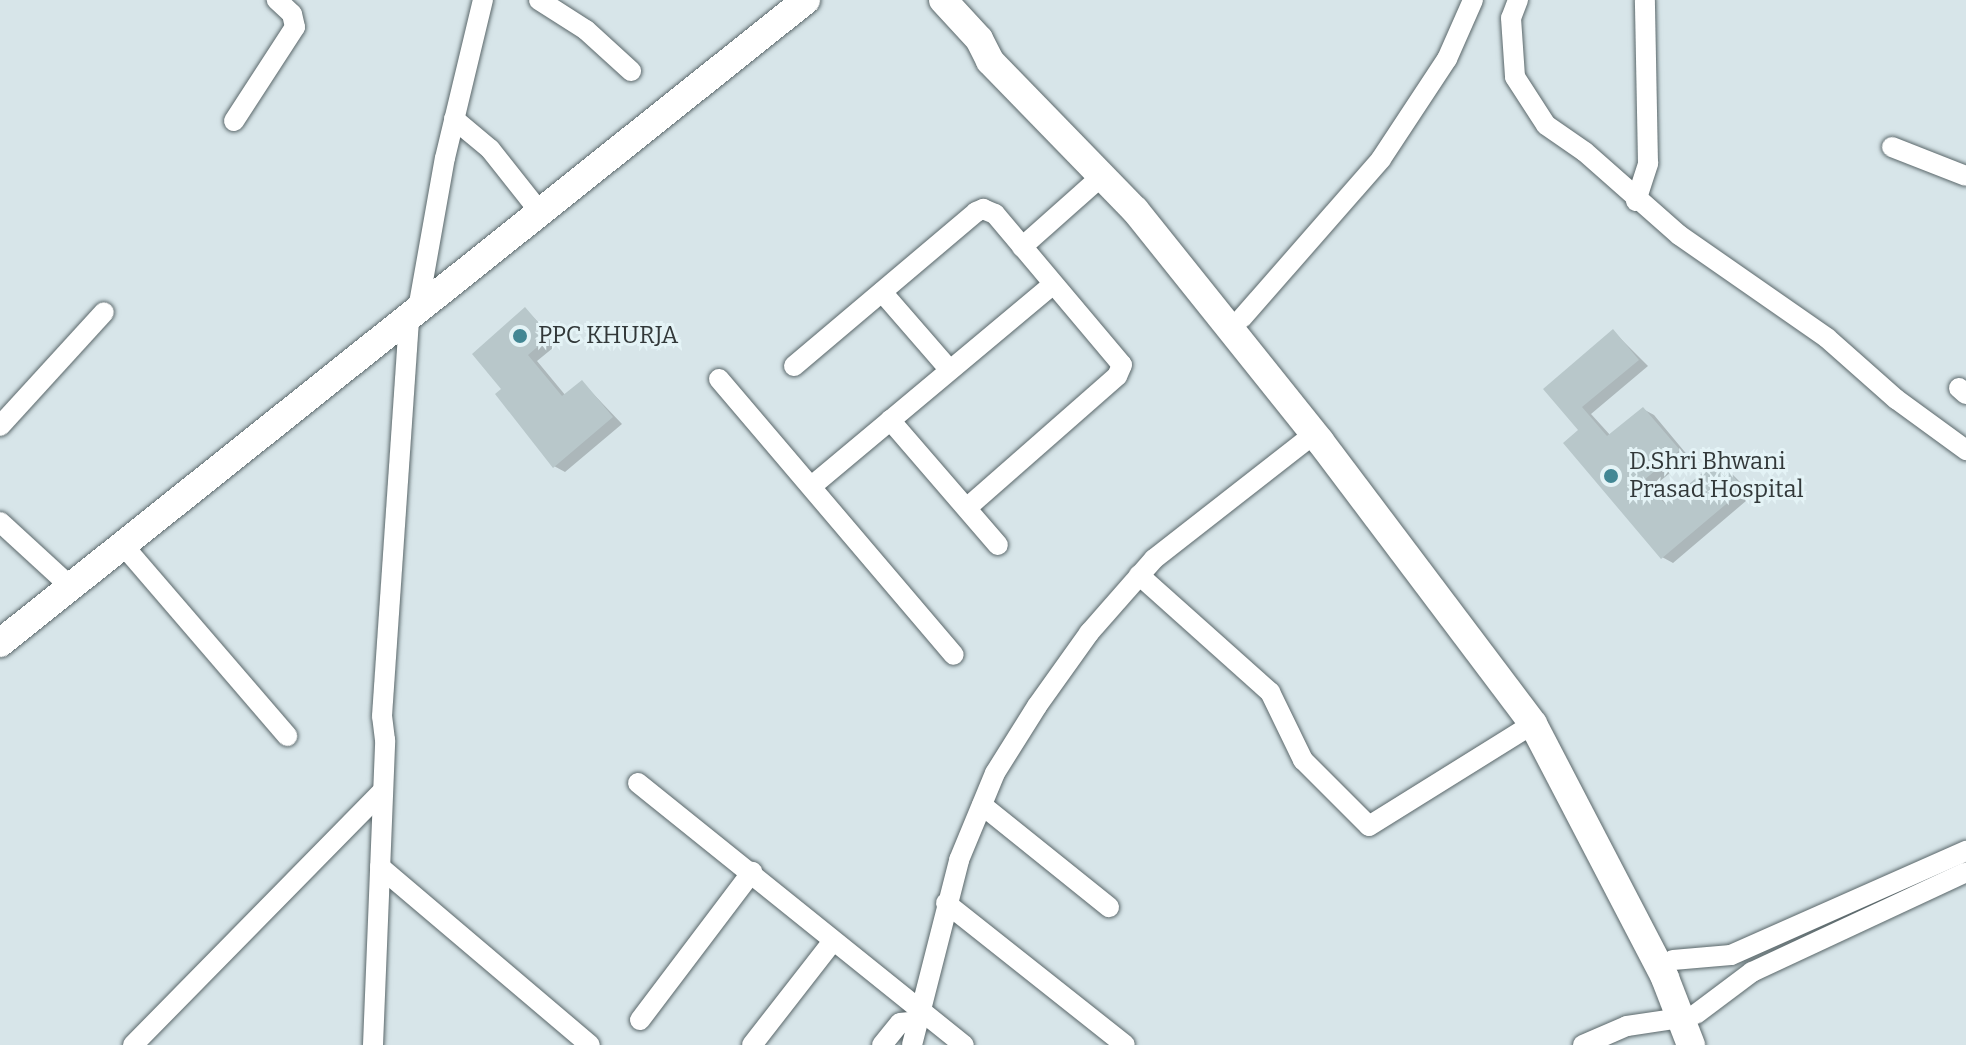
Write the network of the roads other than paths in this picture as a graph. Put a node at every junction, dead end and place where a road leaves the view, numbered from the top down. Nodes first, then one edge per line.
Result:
1 (277, 0) edge
2 (483, 0) edge
3 (539, 0) edge
4 (806, 0) edge
5 (943, 0) edge
6 (1473, 0) edge
7 (1518, 0) edge
8 (1645, 0) edge
9 (979, 39) junction
10 (631, 71) dead end
11 (454, 119) junction
12 (234, 121) dead end
13 (1892, 147) dead end
14 (1102, 176) junction
15 (1966, 176) edge
16 (1636, 201) junction
17 (540, 212) junction
18 (1022, 247) junction
19 (1052, 285) junction
20 (882, 292) junction
21 (104, 312) dead end
22 (414, 313) junction
23 (1242, 318) junction
24 (794, 366) dead end
25 (949, 369) junction
26 (719, 379) dead end
27 (890, 420) junction
28 (0, 426) edge
29 (1314, 434) junction
30 (1966, 450) edge
31 (813, 485) junction
32 (968, 507) junction
33 (0, 522) edge
34 (123, 545) junction
35 (998, 545) dead end
36 (1139, 575) junction
37 (71, 587) junction
38 (0, 643) edge
39 (954, 655) dead end
40 (1533, 724) junction
41 (287, 736) dead end
42 (638, 783) dead end
43 (382, 792) junction
44 (982, 805) junction
45 (1966, 851) edge
46 (380, 867) junction
47 (752, 872) junction
48 (1966, 872) edge
49 (946, 903) junction
50 (1109, 907) dead end
51 (833, 941) junction
52 (1681, 993) junction
53 (919, 1017) junction
54 (640, 1020) dead end
55 (133, 1045) edge
56 (373, 1045) edge
57 (590, 1045) edge
58 (752, 1045) edge
59 (882, 1045) edge
60 (912, 1045) edge
61 (964, 1045) edge
62 (1125, 1045) edge
63 (1583, 1045) edge
64 (1691, 1045) edge
65 (1706, 1045) edge

1 - 12 street
2 - 11 street
3 - 10 street
4 - 17 street
5 - 9 street
6 - 23 street
7 - 16 street
8 - 16 street
9 - 14 street
9 - 23 street
11 - 17 street
11 - 22 street
13 - 15 street
14 - 18 street
14 - 29 street
16 - 30 street
17 - 22 street
18 - 19 street
18 - 20 street
19 - 25 street
19 - 32 street
20 - 24 street
20 - 25 street
21 - 28 street
22 - 34 street
22 - 43 street
23 - 52 street
25 - 27 street
26 - 31 street
27 - 31 street
27 - 32 street
29 - 36 street
29 - 40 street
31 - 39 street
32 - 35 street
33 - 37 street
34 - 37 street
34 - 41 street
36 - 40 street
36 - 44 street
37 - 38 street
40 - 52 street
42 - 47 street
43 - 46 street
43 - 55 street
44 - 49 street
44 - 50 street
45 - 52 street
46 - 56 street
46 - 57 street
47 - 51 street
47 - 54 street
48 - 52 street
49 - 53 street
49 - 62 street
51 - 53 street
51 - 58 street
52 - 63 street
52 - 64 street
52 - 65 street
53 - 59 street
53 - 60 street
53 - 61 street

